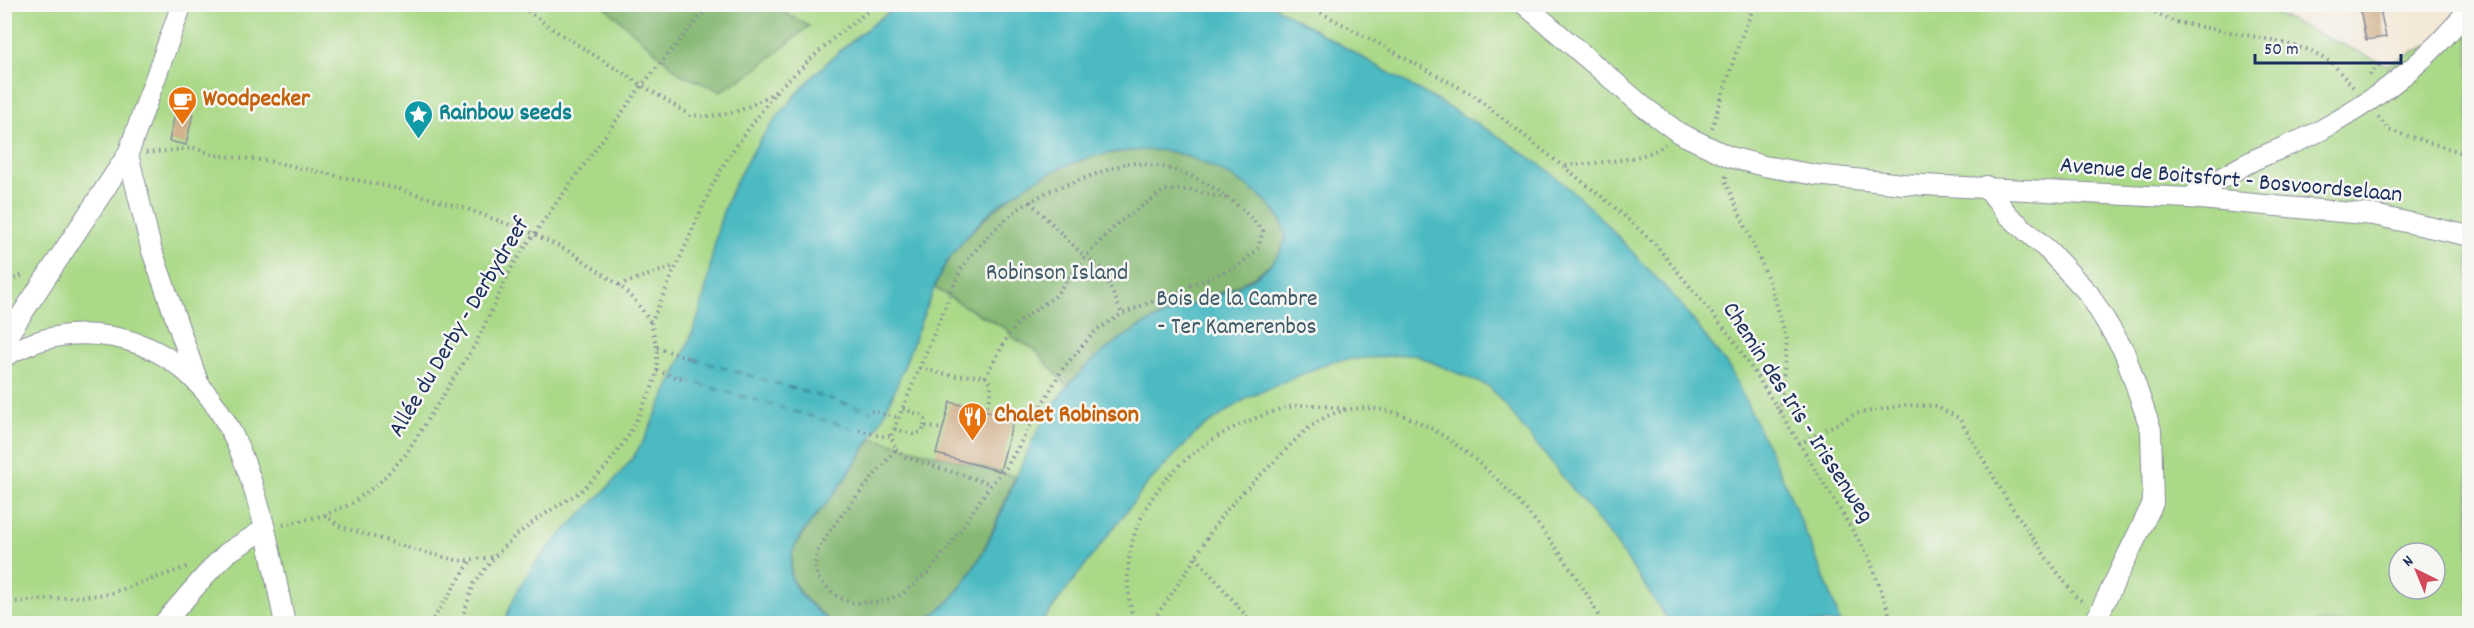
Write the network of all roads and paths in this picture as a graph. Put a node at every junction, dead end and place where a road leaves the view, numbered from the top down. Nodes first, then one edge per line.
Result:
1 (182, 4) edge
2 (518, 4) edge
3 (711, 4) edge
4 (877, 4) edge
5 (1305, 4) edge
6 (1524, 4) edge
7 (1755, 4) edge
8 (2139, 4) edge
9 (2469, 7) edge
10 (642, 85) junction
11 (777, 90) junction
12 (2372, 97) junction
13 (1679, 133) junction
14 (1706, 147) junction
15 (128, 154) junction
16 (2469, 155) edge
17 (1730, 157) junction
18 (1565, 166) junction
19 (1986, 186) junction
20 (2189, 198) junction
21 (1234, 201) junction
22 (1030, 202) junction
23 (534, 234) junction
24 (2469, 236) edge
25 (1085, 257) junction
26 (675, 266) junction
27 (619, 285) junction
28 (1122, 314) junction
29 (651, 323) junction
30 (4, 341) edge
31 (657, 348) junction
32 (4, 357) edge
33 (693, 359) dead end
34 (920, 368) junction
35 (657, 371) junction
36 (985, 377) junction
37 (685, 380) dead end
38 (199, 385) junction
39 (903, 409) junction
40 (1350, 410) junction
41 (870, 411) dead end
42 (987, 411) dead end
43 (1780, 412) junction
44 (899, 418) junction
45 (924, 426) junction
46 (895, 429) junction
47 (942, 429) dead end
48 (859, 430) dead end
49 (891, 436) junction
50 (1799, 444) junction
51 (896, 449) junction
52 (992, 484) junction
53 (325, 515) junction
54 (265, 529) junction
55 (494, 557) junction
56 (1196, 557) junction
57 (472, 559) junction
58 (195, 564) dead end
59 (4, 603) edge
60 (2097, 618) edge
61 (163, 624) edge
62 (285, 624) edge
63 (430, 624) edge
64 (460, 624) edge
65 (1135, 624) edge
66 (1150, 624) edge
67 (1253, 624) edge
68 (1602, 624) edge
69 (1893, 624) edge

1 - 15 street
2 - 10 path
3 - 10 path, Allée du Derby - Derbydreef
4 - 11 path
5 - 18 path, Chemin des Iris - Irissenweg
6 - 13 street, Avenue de Boitsfort - Bosvoordselaan
7 - 14 path
8 - 12 path
9 - 12 street
10 - 11 path
10 - 23 path, Allée du Derby - Derbydreef
11 - 26 path
12 - 16 path
12 - 20 street
13 - 14 street, Avenue de Boitsfort - Bosvoordselaan
13 - 18 path
14 - 17 street, Avenue de Boitsfort - Bosvoordselaan
15 - 23 path
15 - 30 street
15 - 38 street
17 - 19 street, Avenue de Boitsfort - Bosvoordselaan
17 - 43 path
18 - 43 path, Chemin des Iris - Irissenweg
19 - 20 street, Avenue de Boitsfort - Bosvoordselaan
19 - 60 street
20 - 24 street, Avenue de Boitsfort - Bosvoordselaan
21 - 22 path
21 - 25 path
21 - 28 path
22 - 25 path
22 - 34 path
23 - 27 path
23 - 53 path, Allée du Derby - Derbydreef
25 - 28 path
25 - 36 path
26 - 27 path
26 - 29 path
27 - 29 path
28 - 52 path
29 - 31 path
31 - 33 path
31 - 35 path
32 - 38 street
34 - 36 path
34 - 39 path
35 - 37 path
35 - 55 path
36 - 42 path
38 - 54 street
39 - 44 path
39 - 45 path
40 - 56 path
40 - 65 path
40 - 68 path
41 - 44 path
43 - 50 path, Chemin des Iris - Irissenweg
44 - 46 path
45 - 46 path
45 - 47 path
46 - 49 path
48 - 49 path
49 - 51 path
50 - 60 path
50 - 69 path, Chemin des Iris - Irissenweg
51 - 52 path
51 - 52 path
53 - 54 path, Allée du Derby - Derbydreef
53 - 57 path
54 - 61 street
54 - 62 street
55 - 57 path
55 - 64 path
56 - 66 path
56 - 67 path
57 - 63 path
58 - 59 path

